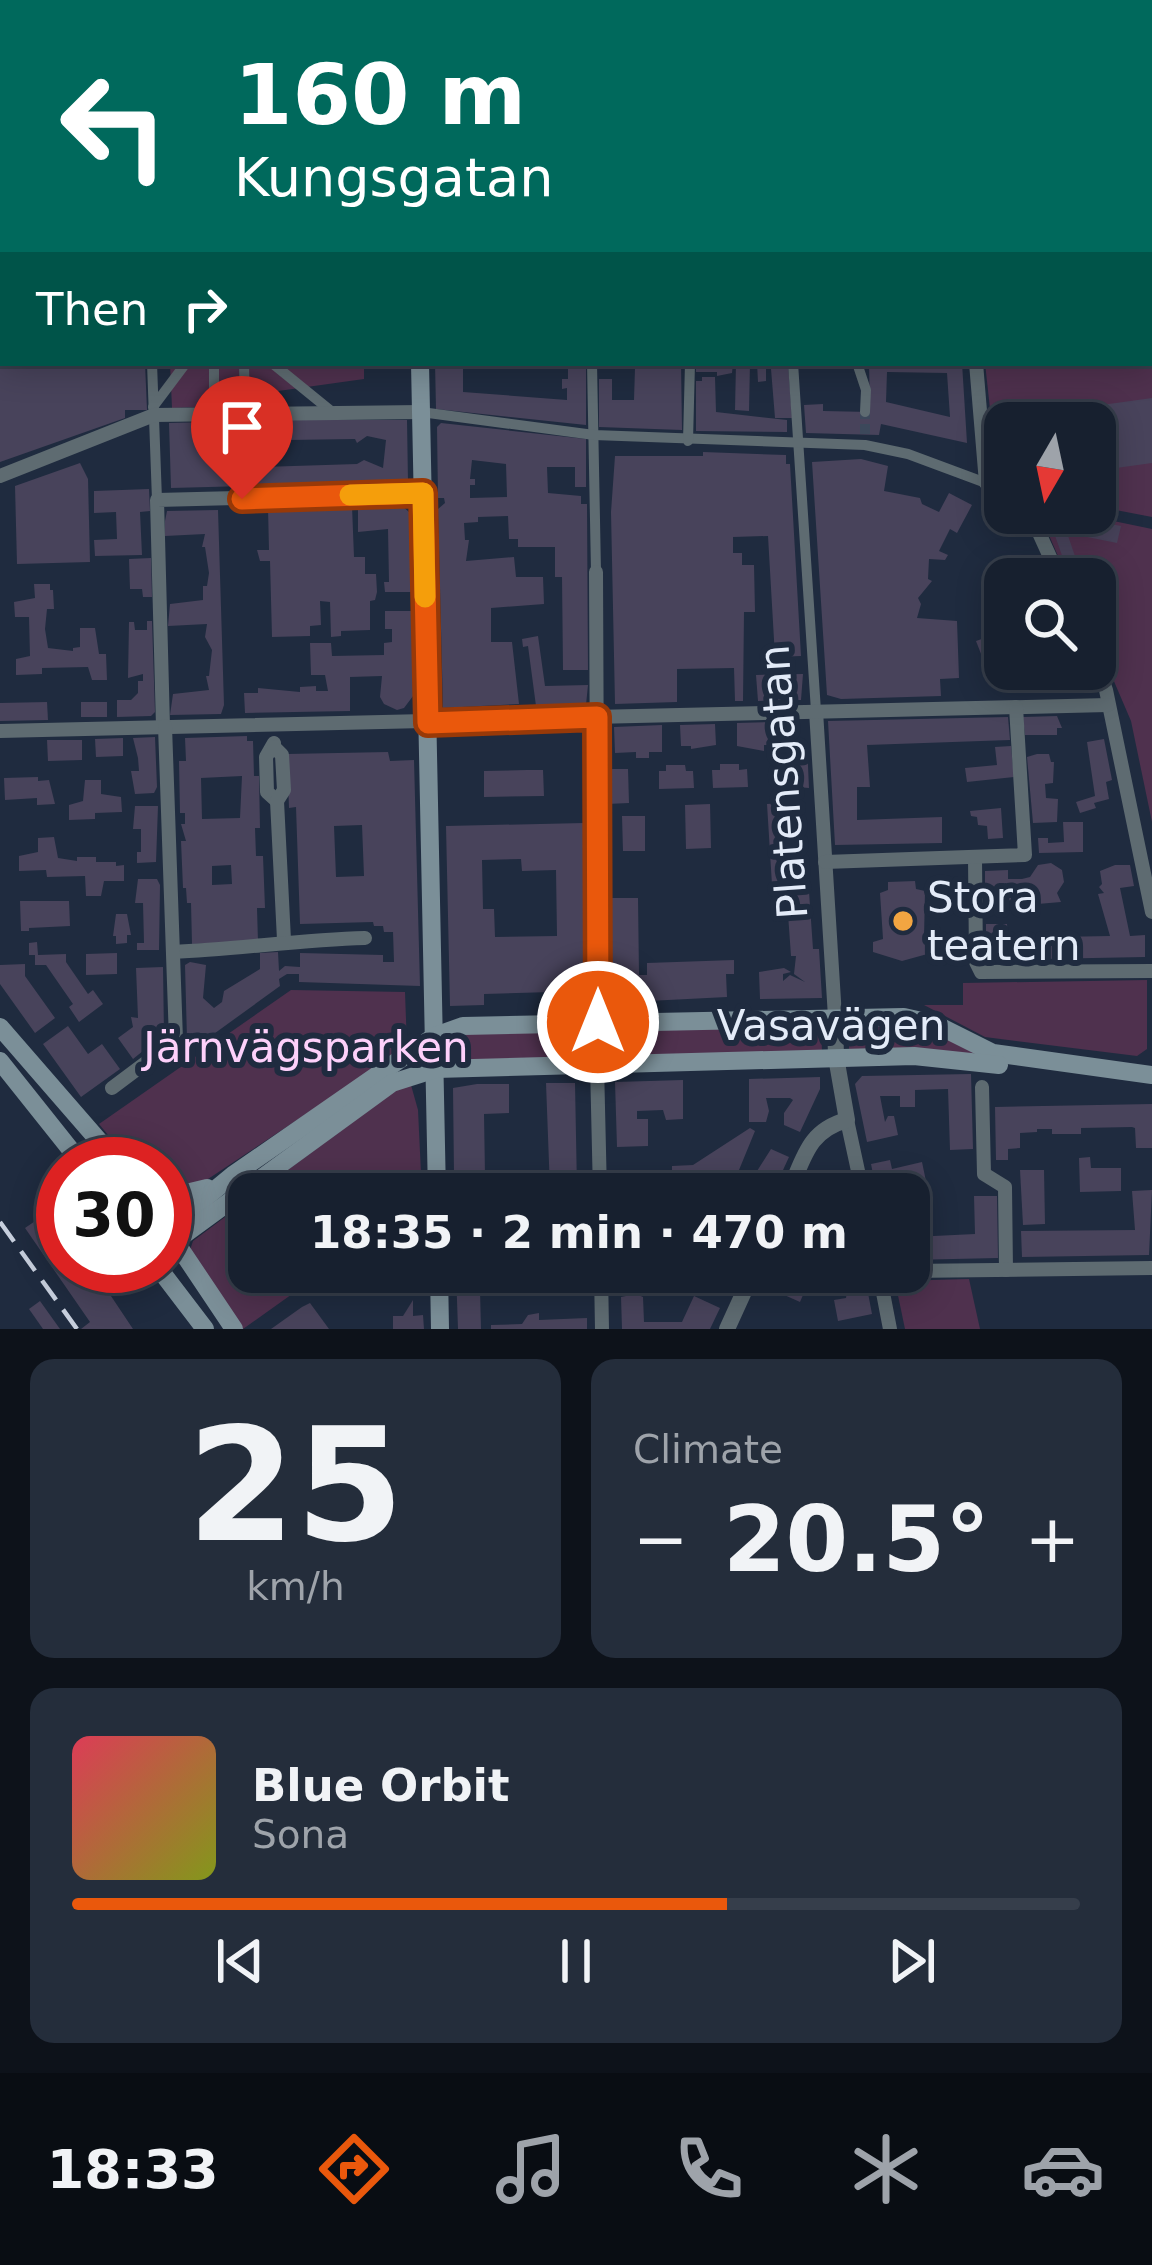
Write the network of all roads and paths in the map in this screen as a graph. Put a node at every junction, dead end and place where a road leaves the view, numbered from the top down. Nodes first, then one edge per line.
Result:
1 (152, 366) edge
2 (184, 366) edge
3 (214, 366) edge
4 (244, 366) edge
5 (276, 366) edge
6 (419, 366) edge
7 (592, 366) edge
8 (690, 366) edge
9 (794, 366) edge
10 (858, 366) edge
11 (976, 366) edge
12 (408, 408) junction
13 (153, 411) junction
14 (331, 411) junction
15 (865, 412) tunnel mouth
16 (214, 413) junction
17 (245, 413) junction
18 (594, 435) junction
19 (688, 441) junction
20 (798, 442) junction
21 (984, 454) edge
22 (0, 476) edge
23 (984, 482) edge
24 (423, 493) junction
25 (157, 500) junction
26 (596, 572) joint
27 (1104, 690) edge
28 (1108, 705) junction
29 (1016, 707) junction
30 (816, 711) junction
31 (597, 717) junction
32 (428, 723) junction
33 (274, 725) junction
34 (164, 726) junction
35 (0, 731) edge
36 (975, 857) junction
37 (826, 862) junction
38 (1152, 912) edge
39 (365, 938) dead end
40 (284, 940) junction
41 (173, 952) junction
42 (1152, 971) edge
43 (835, 1017) junction
44 (598, 1022) junction
45 (0, 1027) edge
46 (435, 1036) junction
47 (836, 1057) junction
48 (0, 1061) edge
49 (597, 1064) junction
50 (436, 1069) junction
51 (1152, 1076) edge
52 (982, 1087) dead end
53 (112, 1088) dead end
54 (1152, 1088) edge
55 (848, 1120) junction
56 (62, 1137) edge
57 (96, 1137) edge
58 (236, 1173) edge
59 (437, 1173) edge
60 (600, 1173) edge
61 (798, 1173) edge
62 (859, 1173) edge
63 (228, 1177) edge
64 (228, 1179) edge
65 (192, 1194) edge
66 (192, 1210) edge
67 (192, 1228) edge
68 (192, 1268) edge
69 (1152, 1268) edge
70 (1006, 1270) junction
71 (930, 1271) edge
72 (178, 1293) edge
73 (439, 1293) edge
74 (601, 1293) edge
75 (743, 1293) edge
76 (883, 1293) edge
77 (205, 1329) edge
78 (234, 1329) edge
79 (440, 1329) edge
80 (602, 1329) edge
81 (727, 1329) edge
82 (890, 1329) edge

1 - 13 street
2 - 13 street
3 - 16 street
4 - 17 street
5 - 14 street
6 - 12 main road
7 - 18 street
8 - 19 street
9 - 20 street, Platensgatan
10 - 15 street
11 - 21 street
12 - 14 street
12 - 18 street
12 - 24 main road
13 - 16 street
13 - 22 street
13 - 25 street
14 - 17 street
16 - 17 street
18 - 19 street
18 - 26 street
19 - 20 street
20 - 23 street
20 - 30 street, Platensgatan
24 - 25 street
24 - 32 main road
25 - 34 street
26 - 31 street
27 - 28 street
28 - 29 street
28 - 38 street
29 - 30 street
29 - 36 street
30 - 31 street
30 - 37 street, Platensgatan
31 - 32 street
31 - 44 street
32 - 33 street
32 - 46 main road
33 - 34 street
33 - 40 street
34 - 35 street
34 - 41 street
36 - 37 street
36 - 42 street, Vasavägen
37 - 43 street, Platensgatan
39 - 40 street
40 - 41 street
41 - 53 street
43 - 44 main road, Vasavägen
43 - 47 street, Platensgatan
43 - 51 main road, Vasavägen
44 - 46 main road, Vasavägen
45 - 57 main road
46 - 50 main road
46 - 58 main road
47 - 49 main road, Vasavägen
47 - 54 main road, Vasavägen
47 - 55 street, Platensgatan
48 - 56 main road
49 - 50 main road, Vasavägen
49 - 60 street
50 - 59 main road
50 - 67 main road, Vasavägen
52 - 70 street
55 - 61 street
55 - 62 street, Platensgatan
63 - 65 main road
64 - 66 main road
68 - 78 main road
69 - 70 street
70 - 71 street
72 - 77 main road
73 - 79 main road
74 - 80 street
75 - 81 street
76 - 82 street

